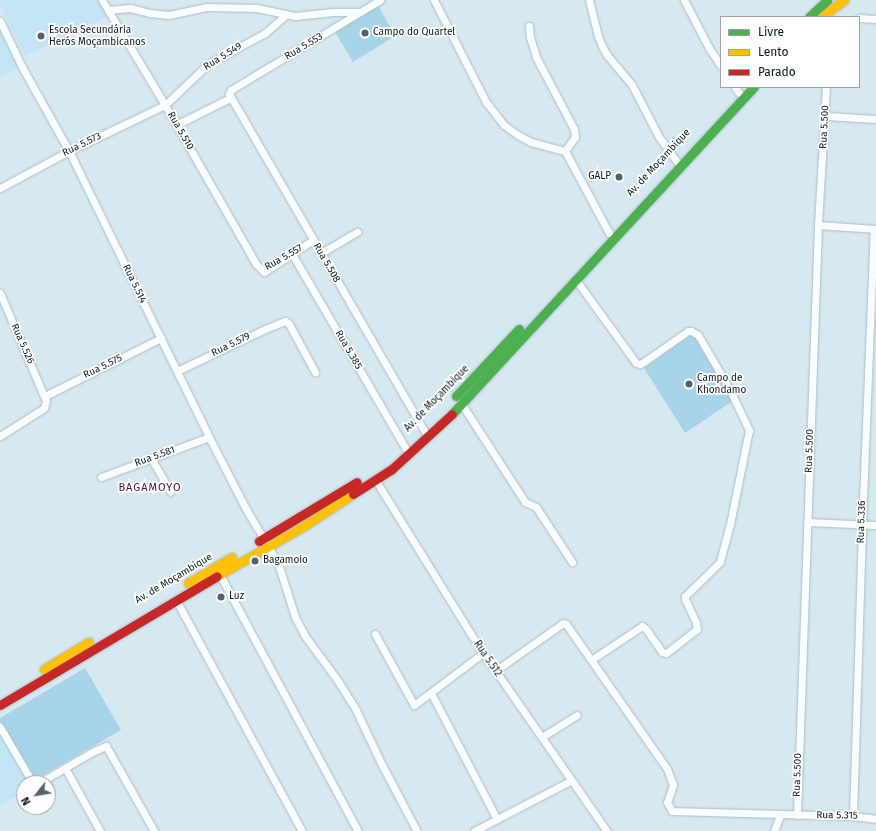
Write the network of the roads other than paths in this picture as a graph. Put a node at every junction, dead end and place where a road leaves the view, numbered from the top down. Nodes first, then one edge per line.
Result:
1 (102, 0) edge
2 (380, 0) edge
3 (434, 0) edge
4 (589, 0) edge
5 (684, 0) edge
6 (827, 0) edge
7 (844, 0) edge
8 (369, 3) edge
9 (108, 10) junction
10 (360, 12) junction
11 (286, 15) junction
12 (810, 16) edge
13 (823, 16) edge
14 (860, 18) edge
15 (876, 19) edge
16 (0, 21) edge
17 (529, 26) dead end
18 (720, 64) edge
19 (753, 88) edge
20 (826, 88) edge
21 (739, 89) edge
22 (230, 96) junction
23 (165, 106) junction
24 (826, 116) junction
25 (876, 119) edge
26 (176, 125) junction
27 (69, 151) junction
28 (565, 151) junction
29 (676, 160) junction
30 (0, 188) edge
31 (818, 225) junction
32 (875, 229) edge
33 (357, 232) dead end
34 (609, 233) junction
35 (313, 240) junction
36 (321, 253) junction
37 (292, 254) junction
38 (256, 264) joint
39 (576, 280) junction
40 (0, 293) edge
41 (161, 338) junction
42 (177, 371) junction
43 (315, 372) dead end
44 (45, 396) junction
45 (461, 403) junction
46 (424, 431) junction
47 (0, 436) edge
48 (209, 437) junction
49 (405, 447) junction
50 (151, 458) junction
51 (101, 477) dead end
52 (376, 481) junction
53 (171, 492) dead end
54 (807, 522) junction
55 (862, 524) junction
56 (876, 525) edge
57 (267, 542) junction
58 (572, 562) dead end
59 (220, 575) junction
60 (176, 600) junction
61 (375, 634) dead end
62 (483, 653) junction
63 (591, 660) junction
64 (495, 670) junction
65 (431, 693) junction
66 (0, 696) edge
67 (0, 705) edge
68 (577, 715) dead end
69 (0, 727) edge
70 (542, 737) junction
71 (65, 768) junction
72 (28, 775) edge
73 (52, 775) edge
74 (570, 781) junction
75 (780, 815) junction
76 (797, 815) junction
77 (853, 816) junction
78 (497, 819) junction
79 (876, 819) edge
80 (100, 831) edge
81 (154, 831) edge
82 (302, 831) edge
83 (358, 831) edge
84 (417, 831) edge
85 (474, 831) edge
86 (606, 831) edge
87 (774, 831) edge

1 - 9 street, Rua 5.510
2 - 8 street, Rua 5.553
3 - 28 street
4 - 29 street
5 - 18 street
6 - 12 highway
7 - 13 highway
8 - 10 street, Rua 5.553
9 - 11 street
9 - 23 street, Rua 5.510
10 - 11 street
10 - 22 street, Rua 5.553
11 - 23 street, Rua 5.549
14 - 15 street
16 - 27 street, Rua 5.514
17 - 28 street
19 - 39 highway, Av. de Moçambique
20 - 24 street, Rua 5.500
21 - 29 highway, Av. de Moçambique
22 - 26 street, Rua 5.553
22 - 35 street, Rua 5.508
23 - 26 street, Rua 5.510
23 - 27 street, Rua 5.573
24 - 25 street
24 - 31 street, Rua 5.500
26 - 38 street, Rua 5.510
27 - 30 street, Rua 5.573
27 - 41 street, Rua 5.514
28 - 34 street
29 - 34 highway, Av. de Moçambique
31 - 32 street
31 - 54 street, Rua 5.500
32 - 55 street, Rua 5.336
33 - 36 street
34 - 46 highway, Av. de Moçambique
35 - 36 street, Rua 5.508
35 - 37 street, Rua 5.557
36 - 46 street, Rua 5.508
37 - 38 street, Rua 5.557
37 - 49 street, Rua 5.385
39 - 45 highway, Av. de Moçambique
39 - 63 street
40 - 44 street, Rua 5.526
41 - 42 street, Rua 5.514
41 - 44 street, Rua 5.575
42 - 43 street, Rua 5.579
42 - 48 street, Rua 5.514
44 - 47 street
45 - 52 highway, Av. de Moçambique
45 - 58 street
46 - 49 highway, Av. de Moçambique
48 - 50 street, Rua 5.581
48 - 57 street, Rua 5.514
49 - 57 highway, Av. de Moçambique
50 - 51 street, Rua 5.581
50 - 53 street
52 - 57 highway, Av. de Moçambique
52 - 62 street, Rua 5.512
54 - 55 street
54 - 76 street, Rua 5.500
55 - 56 street
55 - 77 street, Rua 5.336
57 - 59 highway, Av. de Moçambique
57 - 66 highway, Av. de Moçambique
57 - 84 street, Rua 5.514
59 - 60 highway, Av. de Moçambique
59 - 83 street
60 - 67 highway, Av. de Moçambique
60 - 82 street
61 - 65 street
62 - 64 street, Rua 5.512
62 - 65 street
63 - 64 street
63 - 75 street, Rua 5.315
64 - 70 street, Rua 5.512
65 - 78 street
68 - 70 street
69 - 72 street
70 - 74 street, Rua 5.512
71 - 73 street
71 - 80 street
71 - 81 street
74 - 78 street
74 - 86 street, Rua 5.512
75 - 76 street, Rua 5.315
75 - 87 street
76 - 77 street, Rua 5.315
77 - 79 street, Rua 5.315
78 - 85 street

